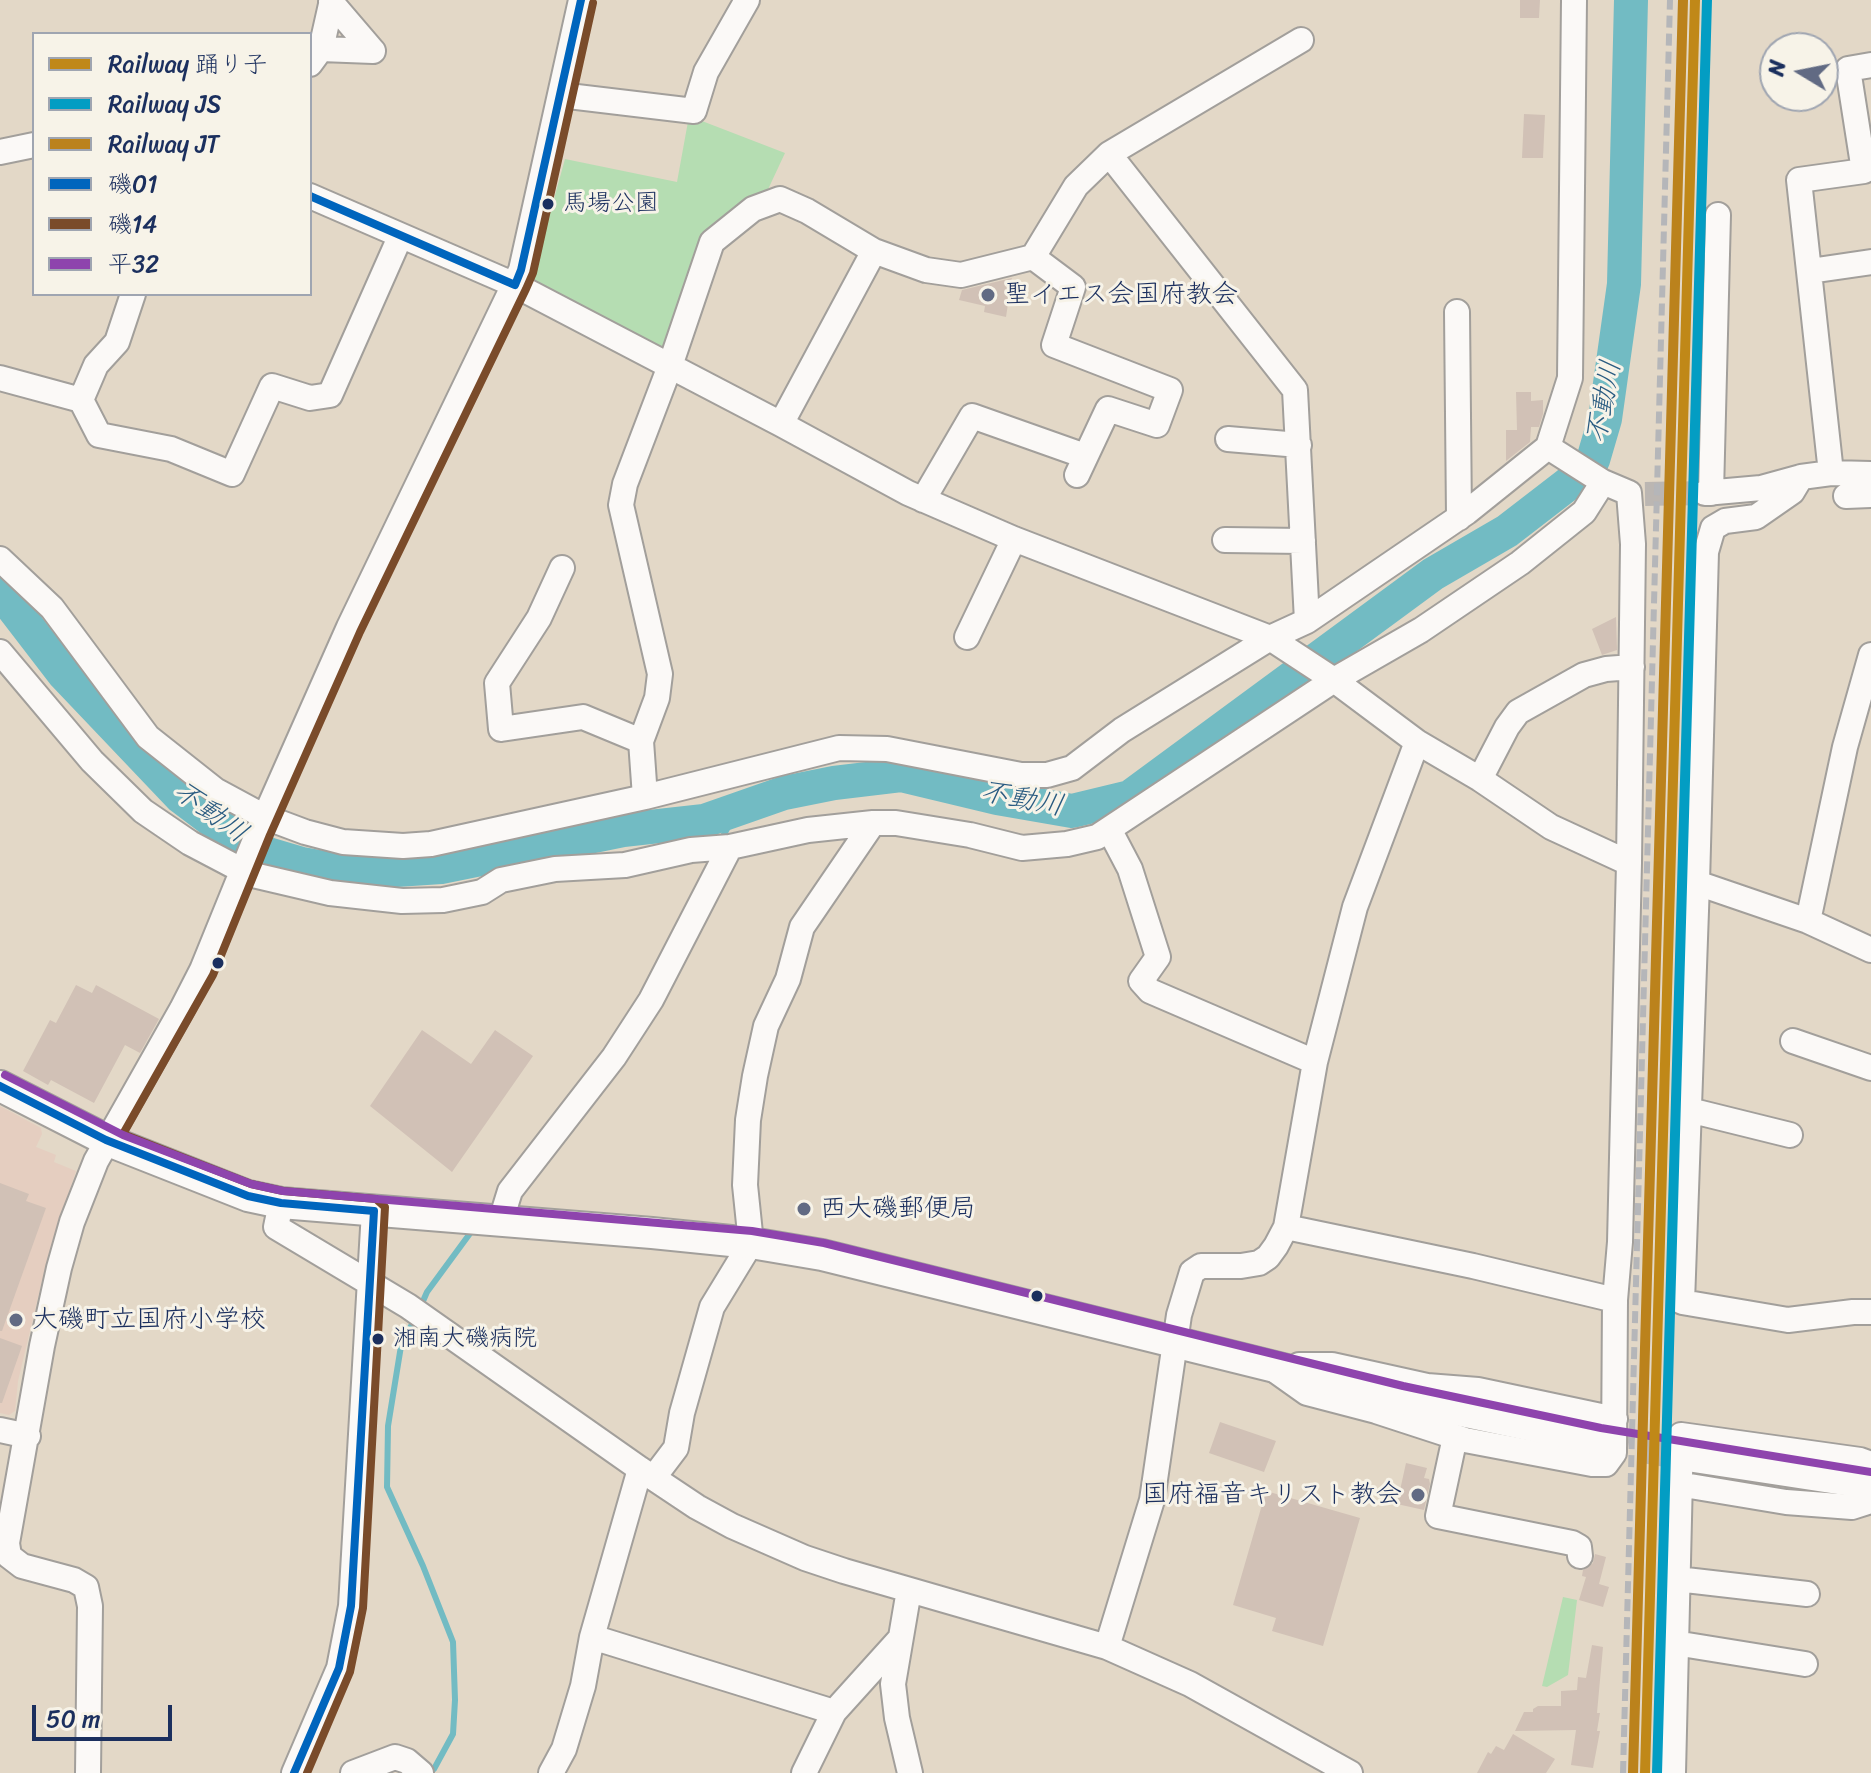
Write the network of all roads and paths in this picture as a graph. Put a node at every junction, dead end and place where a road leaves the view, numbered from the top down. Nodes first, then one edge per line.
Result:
1 (581, 0) edge
2 (747, 0) edge
3 (1574, 0) edge
4 (332, 1) edge
5 (1301, 40) dead end
6 (315, 57) edge
7 (1871, 65) edge
8 (560, 95) junction
9 (32, 145) edge
10 (0, 152) edge
11 (1109, 154) junction
12 (312, 197) edge
13 (1718, 215) dead end
14 (400, 237) junction
15 (874, 251) junction
16 (1033, 257) junction
17 (1871, 262) edge
18 (1810, 271) junction
19 (515, 285) junction
20 (132, 296) edge
21 (1457, 312) dead end
22 (670, 366) junction
23 (0, 378) edge
24 (81, 400) junction
25 (781, 424) junction
26 (1228, 439) dead end
27 (1299, 445) junction
28 (1548, 447) junction
29 (1831, 473) junction
30 (1871, 474) edge
31 (1801, 477) junction
32 (1603, 482) junction
33 (1871, 495) edge
34 (1846, 496) dead end
35 (923, 500) junction
36 (1459, 518) junction
37 (1014, 539) junction
38 (1225, 540) dead end
39 (1303, 541) junction
40 (0, 559) edge
41 (562, 568) dead end
42 (1307, 621) junction
43 (967, 637) dead end
44 (1270, 638) junction
45 (0, 652) edge
46 (1871, 655) edge
47 (1632, 667) junction
48 (1334, 680) junction
49 (641, 741) junction
50 (1417, 742) junction
51 (1480, 779) junction
52 (645, 797) junction
53 (873, 823) junction
54 (262, 824) junction
55 (1109, 829) junction
56 (730, 847) junction
57 (1629, 863) junction
58 (243, 868) junction
59 (1697, 883) junction
60 (1808, 921) junction
61 (1871, 950) edge
62 (1793, 1041) dead end
63 (1315, 1062) junction
64 (1871, 1068) edge
65 (0, 1086) edge
66 (1689, 1110) junction
67 (1790, 1135) dead end
68 (106, 1140) junction
69 (281, 1203) junction
70 (374, 1211) junction
71 (501, 1220) junction
72 (1286, 1227) junction
73 (751, 1243) junction
74 (369, 1281) junction
75 (1615, 1300) junction
76 (1871, 1312) edge
77 (1175, 1344) junction
78 (1268, 1366) junction
79 (0, 1430) edge
80 (1607, 1430) junction
81 (28, 1436) junction
82 (1455, 1437) junction
83 (1694, 1457) tunnel mouth
84 (1871, 1464) edge
85 (647, 1473) junction
86 (1678, 1484) junction
87 (1871, 1484) edge
88 (1871, 1501) edge
89 (1580, 1556) dead end
90 (1677, 1579) junction
91 (909, 1590) junction
92 (1807, 1594) dead end
93 (592, 1637) junction
94 (899, 1640) junction
95 (1675, 1643) junction
96 (1107, 1647) junction
97 (1805, 1664) dead end
98 (834, 1712) junction
99 (1317, 1764) edge
100 (88, 1773) edge
101 (294, 1773) edge
102 (353, 1773) edge
103 (421, 1773) edge
104 (551, 1773) edge
105 (804, 1773) edge
106 (910, 1773) edge
107 (1350, 1773) edge
108 (1673, 1773) edge

1 - 8 street
2 - 8 street
3 - 28 street
4 - 6 street
4 - 6 street
5 - 11 street
7 - 18 street
8 - 19 street
9 - 10 street
11 - 16 street
11 - 27 street
12 - 14 street
13 - 31 street
14 - 19 street
14 - 24 street
15 - 16 street
15 - 22 street
15 - 25 street
16 - 35 street
17 - 18 street
18 - 29 street
19 - 22 street
19 - 54 street
20 - 24 street
21 - 36 street
22 - 25 street
22 - 49 street
23 - 24 street
25 - 35 street
26 - 27 street
27 - 39 street
28 - 32 street
28 - 36 street
29 - 30 street
29 - 31 street
31 - 59 street
32 - 47 street
32 - 48 street
33 - 34 street
35 - 37 street
36 - 42 street
37 - 43 street
37 - 44 street
38 - 39 street
39 - 42 street
40 - 54 street
41 - 49 street
42 - 44 street
44 - 48 street
44 - 52 street
45 - 58 street
46 - 60 street
47 - 51 street
47 - 57 street
48 - 50 street
48 - 55 street
49 - 52 street
50 - 51 street
50 - 63 street
51 - 57 street
52 - 54 street
53 - 55 street
53 - 56 street
53 - 73 street
54 - 58 street
55 - 63 street
56 - 58 street
56 - 71 street
57 - 75 street
58 - 68 street
59 - 60 street
59 - 66 street
60 - 61 street
62 - 64 street
63 - 72 street
65 - 68 main road
66 - 67 street
66 - 76 street
68 - 69 main road
68 - 81 street
69 - 70 main road
69 - 74 street
70 - 71 main road
70 - 74 street
71 - 73 main road
72 - 75 street
72 - 77 street
73 - 77 main road
73 - 85 street
74 - 85 street
74 - 101 street
75 - 80 street
77 - 78 main road
77 - 96 street
78 - 80 main road
78 - 82 street
79 - 81 street
80 - 82 street
81 - 100 street
82 - 89 street
83 - 87 main road
84 - 86 street
85 - 91 street
85 - 93 street
86 - 88 street
86 - 90 street
90 - 92 street
90 - 95 street
91 - 94 street
91 - 96 street
93 - 98 street
93 - 104 street
94 - 98 street
94 - 106 street
95 - 97 street
95 - 108 street
96 - 99 street
98 - 105 street
99 - 107 street
102 - 103 street

